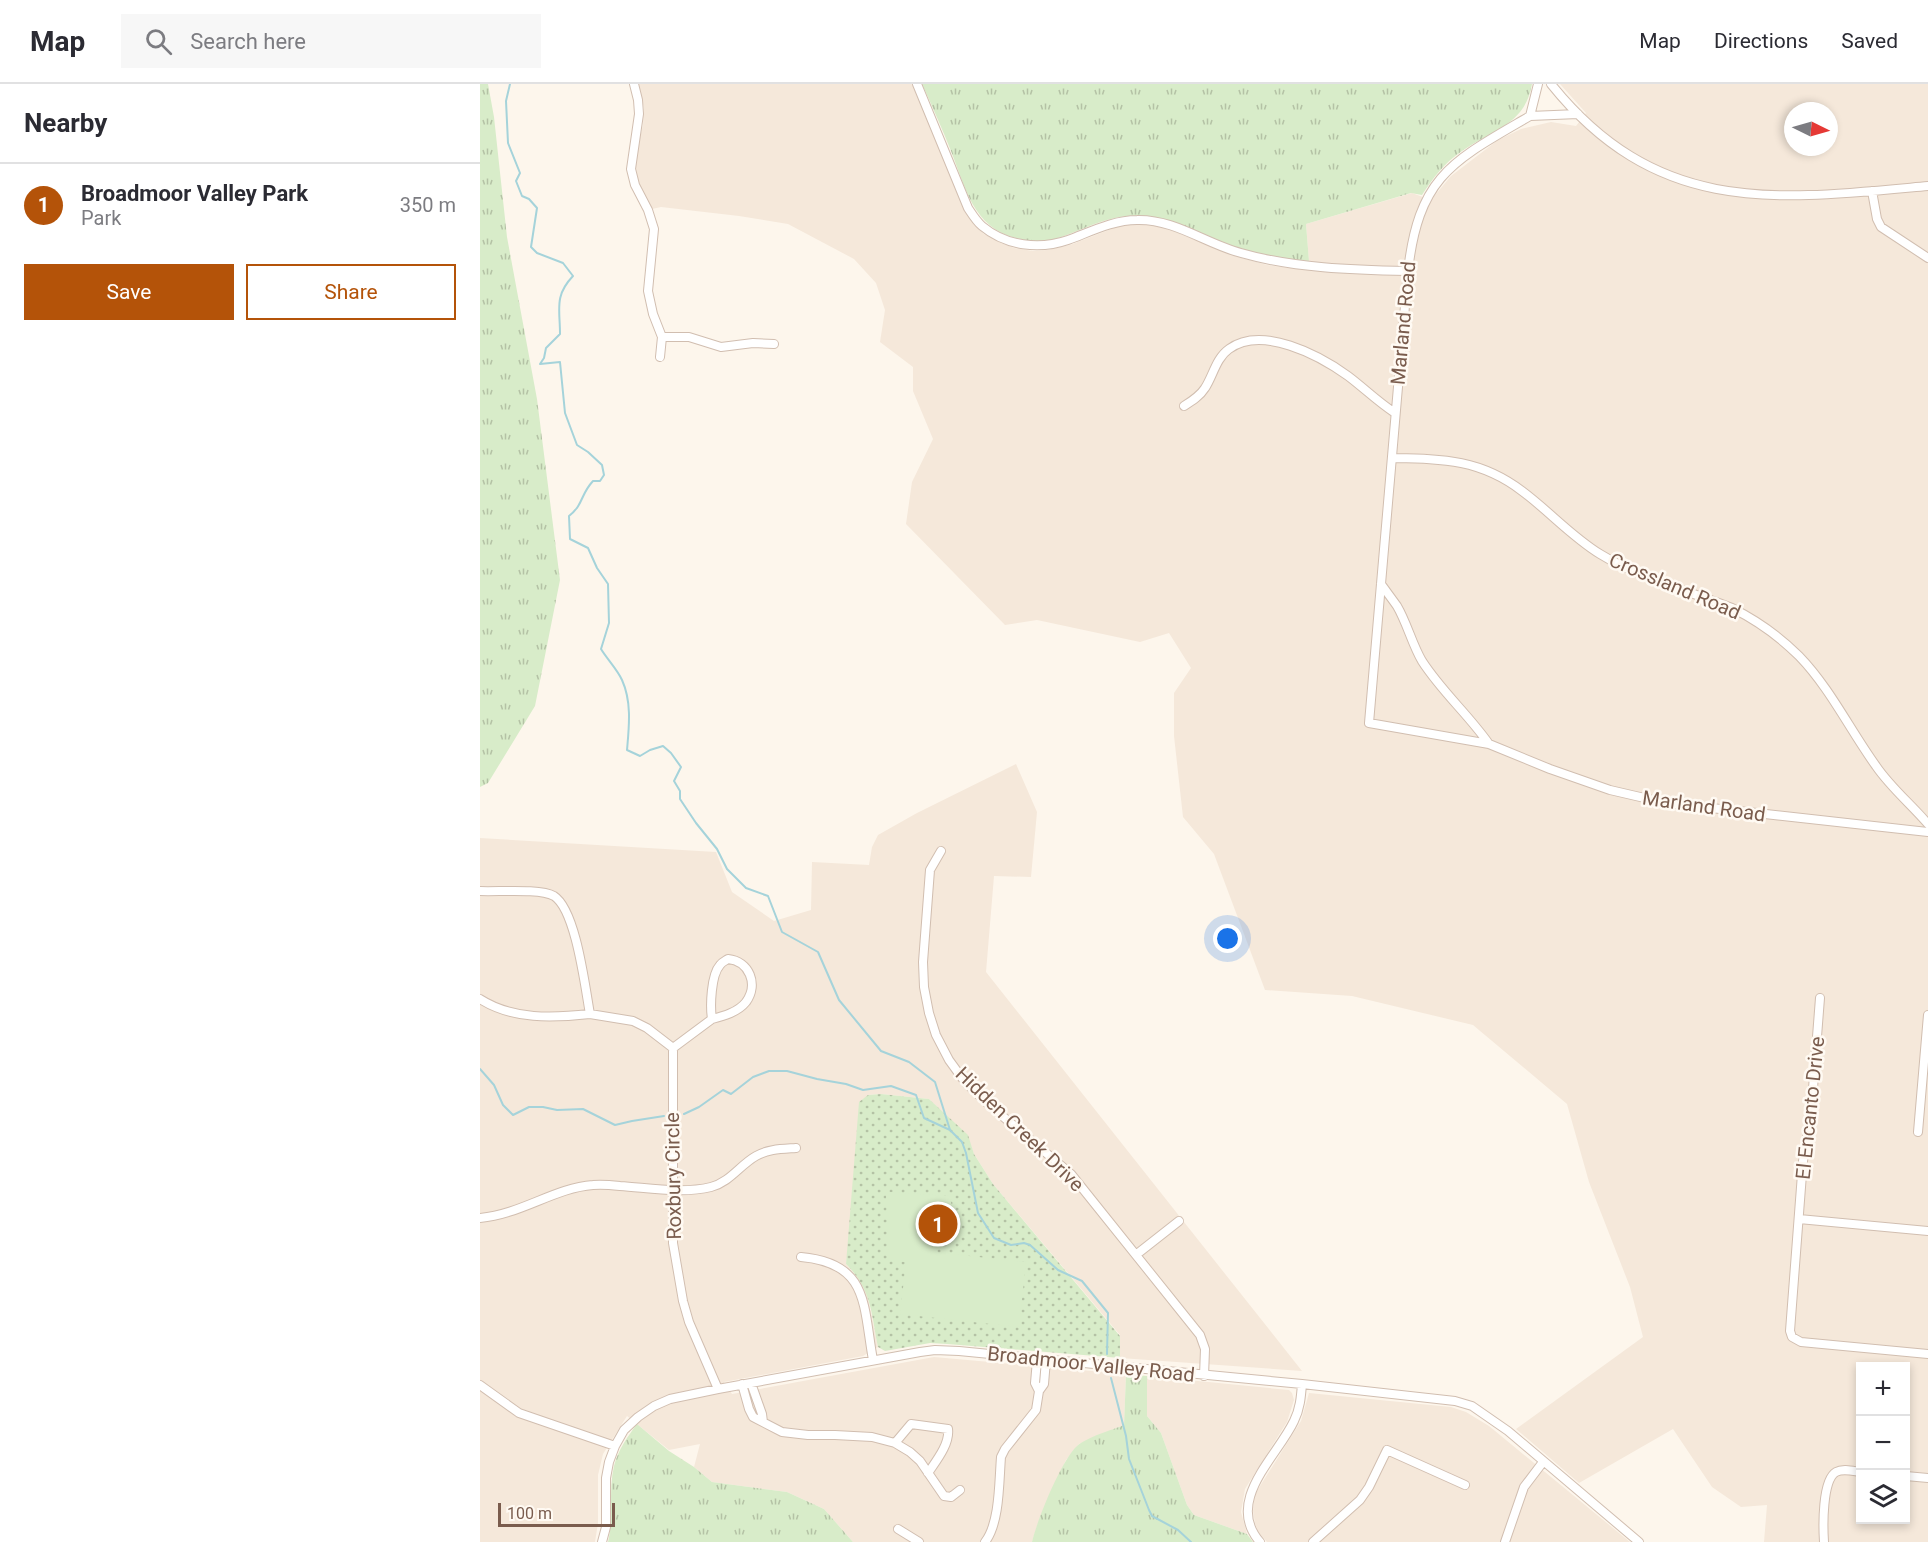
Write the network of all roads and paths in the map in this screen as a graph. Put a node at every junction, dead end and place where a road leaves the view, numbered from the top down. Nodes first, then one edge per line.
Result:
1 (634, 84) edge
2 (917, 84) edge
3 (1538, 84) edge
4 (1551, 84) edge
5 (1578, 114) junction
6 (1530, 116) junction
7 (1928, 186) edge
8 (1872, 191) junction
9 (1928, 258) edge
10 (1408, 271) junction
11 (662, 337) junction
12 (774, 344) dead end
13 (660, 357) dead end
14 (1184, 406) dead end
15 (1395, 412) junction
16 (1392, 458) junction
17 (1381, 584) junction
18 (1489, 744) junction
19 (1928, 824) edge
20 (1928, 832) edge
21 (941, 851) dead end
22 (480, 891) edge
23 (1820, 998) dead end
24 (480, 999) edge
25 (591, 1014) junction
26 (1928, 1015) edge
27 (712, 1019) junction
28 (673, 1048) junction
29 (1918, 1132) dead end
30 (796, 1148) dead end
31 (673, 1190) junction
32 (480, 1218) edge
33 (1799, 1219) junction
34 (1179, 1221) dead end
35 (1928, 1231) edge
36 (1137, 1254) junction
37 (801, 1257) dead end
38 (1928, 1354) edge
39 (873, 1360) junction
40 (1037, 1360) junction
41 (1046, 1360) junction
42 (1204, 1376) junction
43 (747, 1383) junction
44 (1302, 1384) junction
45 (480, 1385) edge
46 (718, 1389) junction
47 (1039, 1391) junction
48 (895, 1443) junction
49 (615, 1446) junction
50 (1543, 1462) junction
51 (1856, 1472) edge
52 (928, 1473) junction
53 (1910, 1476) edge
54 (1928, 1478) edge
55 (1465, 1485) dead end
56 (960, 1490) dead end
57 (898, 1529) dead end
58 (602, 1542) edge
59 (920, 1542) edge
60 (985, 1542) edge
61 (1260, 1542) edge
62 (1312, 1542) edge
63 (1505, 1542) edge
64 (1639, 1542) edge
65 (1824, 1542) edge

1 - 11 street
2 - 10 street
3 - 6 street
4 - 5 street
5 - 6 street
5 - 8 street
6 - 10 street, Marland Road
7 - 8 street
8 - 9 street
10 - 15 street, Marland Road
11 - 12 street
11 - 13 street
14 - 15 street
15 - 16 street, Marland Road
16 - 17 street, Marland Road
16 - 19 street, Crossland Road
17 - 18 street
17 - 18 street, Marland Road
18 - 20 street, Marland Road
21 - 36 street, Hidden Creek Drive
22 - 25 street
23 - 33 street, El Encanto Drive
24 - 25 street
25 - 28 street
26 - 29 street
27 - 27 street
27 - 28 street
28 - 31 street, Roxbury Circle
30 - 31 street
31 - 32 street
31 - 46 street, Roxbury Circle
33 - 35 street
33 - 38 street, El Encanto Drive
34 - 36 street
36 - 42 street, Hidden Creek Drive
37 - 39 street
39 - 40 street, Broadmoor Valley Road
39 - 43 street, Broadmoor Valley Road
40 - 41 street, Broadmoor Valley Road
40 - 47 street
41 - 42 street, Broadmoor Valley Road
41 - 47 street
42 - 44 street, Broadmoor Valley Road
43 - 46 street, Broadmoor Valley Road
43 - 48 street
44 - 50 street, Broadmoor Valley Road
44 - 61 street
45 - 49 street
46 - 49 street, Broadmoor Valley Road
47 - 60 street
48 - 52 street
48 - 52 street
49 - 58 street, Broadmoor Valley Road
50 - 63 street
50 - 64 street, Broadmoor Valley Road
51 - 65 street
52 - 56 street
53 - 54 street
55 - 62 street
57 - 59 street

